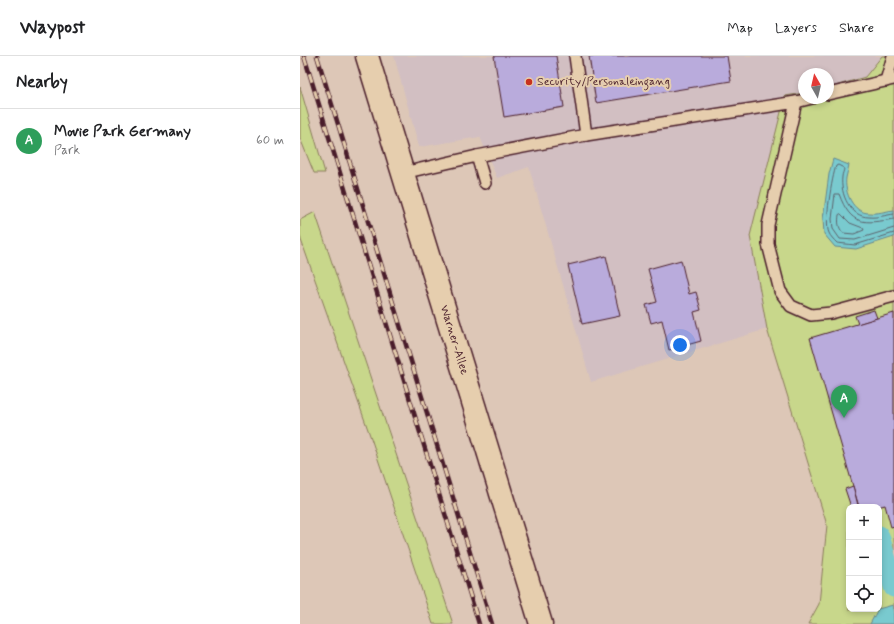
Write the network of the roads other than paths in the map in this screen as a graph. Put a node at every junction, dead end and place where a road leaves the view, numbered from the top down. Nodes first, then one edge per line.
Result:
1 (367, 56) edge
2 (575, 56) edge
3 (893, 56) edge
4 (890, 80) edge
5 (834, 93) edge
6 (796, 102) joint
7 (586, 135) junction
8 (477, 156) junction
9 (403, 173) junction
10 (485, 183) dead end
11 (894, 296) edge
12 (541, 624) edge

1 - 9 street, Warner-Allee
2 - 7 lane
3 - 4 lane
4 - 5 lane
6 - 7 lane
6 - 11 lane
7 - 8 lane
8 - 9 lane
8 - 10 lane
9 - 12 street, Warner-Allee

